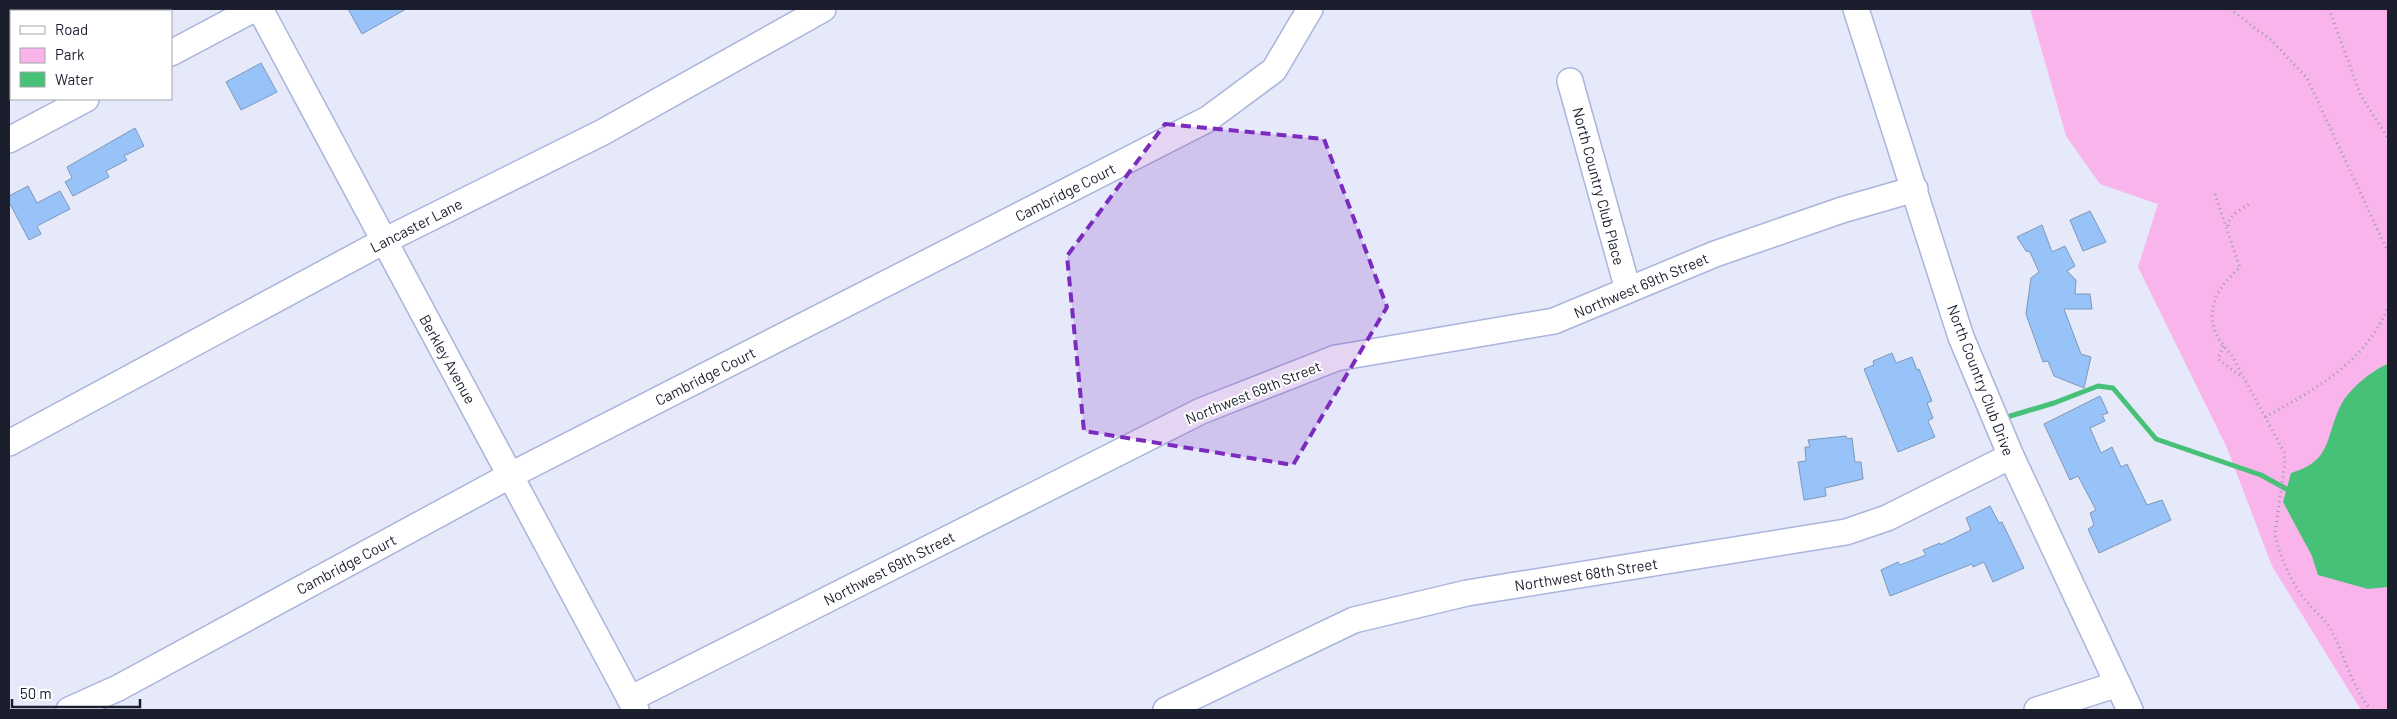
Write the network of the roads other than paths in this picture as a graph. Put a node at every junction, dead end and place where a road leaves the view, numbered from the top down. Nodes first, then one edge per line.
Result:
1 (254, 9) edge
2 (260, 9) edge
3 (823, 9) edge
4 (1310, 9) edge
5 (1856, 9) edge
6 (172, 52) edge
7 (1570, 81) dead end
8 (84, 100) edge
9 (9, 140) edge
10 (1915, 190) junction
11 (384, 241) junction
12 (1628, 290) junction
13 (9, 443) edge
14 (2011, 456) junction
15 (511, 475) junction
16 (2118, 684) junction
17 (633, 705) edge
18 (69, 710) edge
19 (1166, 710) edge
20 (2037, 710) edge
21 (2130, 710) edge

1 - 6 street
2 - 11 street, Berkley Avenue
3 - 11 street, Lancaster Lane
4 - 15 street, Cambridge Court
5 - 10 street, North Country Club Drive
7 - 12 street, North Country Club Place
8 - 9 street
10 - 12 street, Northwest 69th Street
10 - 14 street, North Country Club Drive
11 - 13 street, Lancaster Lane
11 - 15 street, Berkley Avenue
12 - 17 street, Northwest 69th Street
14 - 16 street, North Country Club Drive
14 - 19 street, Northwest 68th Street
15 - 17 street, Berkley Avenue
15 - 18 street, Cambridge Court
16 - 20 street
16 - 21 street, North Country Club Drive

